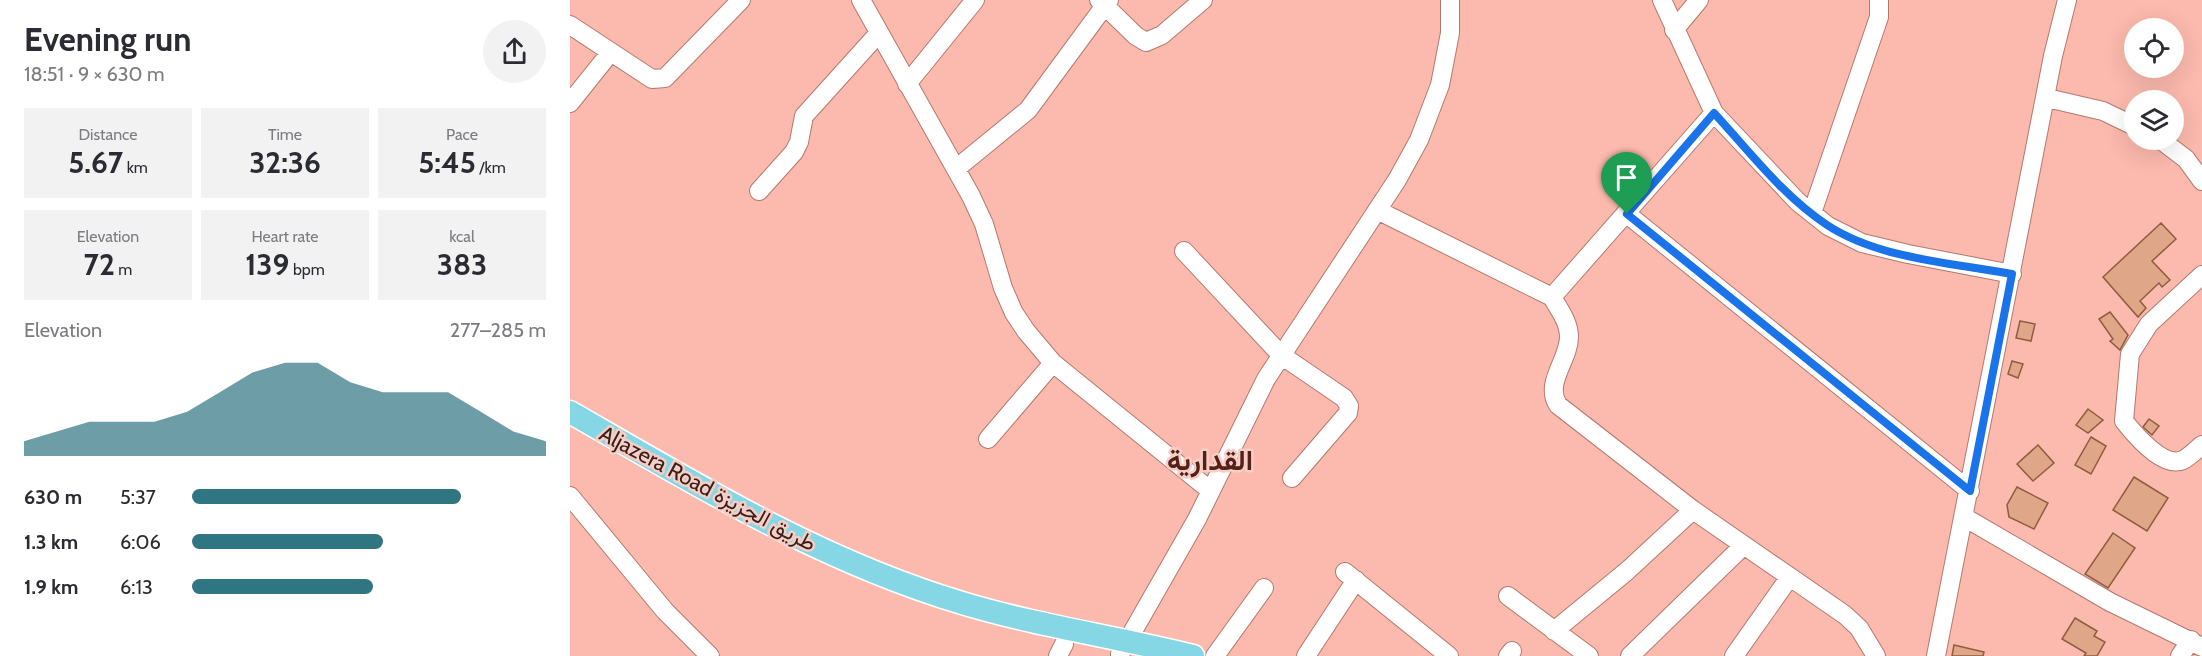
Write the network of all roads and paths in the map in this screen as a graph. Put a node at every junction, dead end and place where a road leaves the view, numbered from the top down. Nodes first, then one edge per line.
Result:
1 (741, 0) edge
2 (861, 0) edge
3 (975, 0) edge
4 (1203, 0) edge
5 (1450, 0) edge
6 (1662, 0) edge
7 (1699, 0) edge
8 (1879, 0) edge
9 (2067, 0) edge
10 (1104, 2) edge
11 (570, 25) edge
12 (1674, 30) junction
13 (878, 34) junction
14 (610, 53) junction
15 (907, 84) junction
16 (2046, 98) junction
17 (570, 103) edge
18 (1714, 113) junction
19 (2124, 121) edge
20 (2174, 150) edge
21 (957, 168) junction
22 (2202, 181) edge
23 (759, 191) dead end
24 (1377, 210) junction
25 (1812, 213) junction
26 (1627, 214) junction
27 (1184, 251) dead end
28 (2012, 274) junction
29 (2202, 275) edge
30 (1552, 297) junction
31 (1281, 355) junction
32 (1053, 363) junction
33 (570, 412) edge
34 (570, 429) edge
35 (988, 439) dead end
36 (2202, 445) edge
37 (1292, 478) dead end
38 (1211, 491) junction
39 (1970, 491) junction
40 (570, 496) edge
41 (1693, 510) junction
42 (1964, 517) junction
43 (1743, 546) junction
44 (1789, 578) junction
45 (1264, 588) dead end
46 (1508, 596) dead end
47 (1554, 631) junction
48 (2196, 643) edge
49 (1061, 650) edge
50 (1125, 650) edge
51 (710, 656) edge
52 (1193, 656) edge
53 (1215, 656) edge
54 (1306, 656) edge
55 (1449, 656) edge
56 (1589, 656) edge
57 (1630, 656) edge
58 (1734, 656) edge
59 (1876, 656) edge
60 (1936, 656) edge
61 (2180, 656) edge

1 - 14 street
2 - 13 street
3 - 15 street
4 - 10 street
5 - 24 street
6 - 12 street
7 - 12 street
8 - 25 street
9 - 16 street
10 - 21 street
11 - 14 street
12 - 18 street
13 - 15 street
13 - 23 street
14 - 17 street
15 - 21 street
16 - 19 street
16 - 28 street
18 - 25 street
18 - 26 street
20 - 22 street
21 - 32 street
24 - 30 street
24 - 31 street
25 - 28 street
26 - 30 street
26 - 39 street
27 - 31 street
28 - 39 street
29 - 36 street
30 - 41 street
31 - 37 street
31 - 38 street
32 - 35 street
32 - 38 street
33 - 50 main road, Aljazera Road طريق الجزيزة
34 - 49 main road, Aljazera Road طريق الجزيزة
38 - 50 street
39 - 42 street
40 - 51 street
41 - 43 street
41 - 47 street
42 - 48 street
42 - 60 street
43 - 44 street
43 - 57 street
44 - 58 street
44 - 59 street
45 - 53 street
46 - 47 street
47 - 56 street
48 - 61 street
49 - 50 main road, Aljazera Road طريق الجزيزة
50 - 52 main road, Aljazera Road طريق الجزيزة
54 - 55 street

